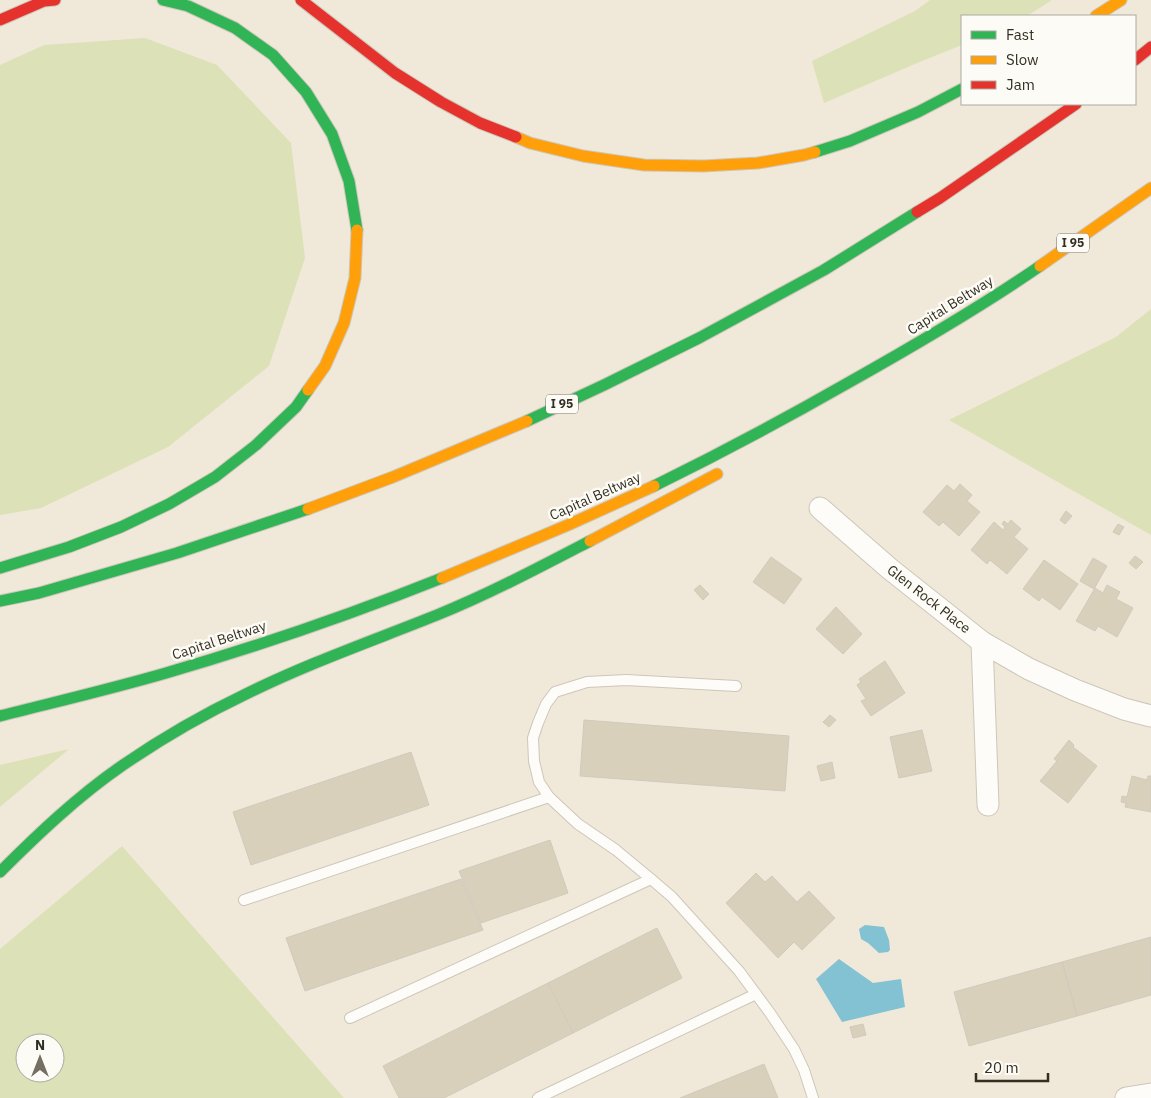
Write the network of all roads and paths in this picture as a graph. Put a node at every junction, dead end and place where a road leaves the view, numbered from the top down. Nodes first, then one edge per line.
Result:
1 (55, 0) edge
2 (162, 0) edge
3 (301, 0) edge
4 (1121, 0) edge
5 (1098, 15) edge
6 (0, 20) edge
7 (1151, 47) edge
8 (1136, 59) edge
9 (961, 90) edge
10 (1075, 105) edge
11 (1151, 188) edge
12 (993, 297) junction
13 (885, 375) dead end
14 (730, 467) dead end
15 (820, 508) dead end
16 (0, 568) edge
17 (0, 602) edge
18 (982, 642) junction
19 (736, 686) dead end
20 (0, 716) edge
21 (1151, 716) edge
22 (550, 797) junction
23 (988, 805) dead end
24 (0, 872) edge
25 (651, 879) junction
26 (244, 900) dead end
27 (756, 994) junction
28 (350, 1018) dead end
29 (1151, 1094) edge
30 (538, 1098) edge
31 (813, 1098) edge
32 (1126, 1098) edge

1 - 6 highway
2 - 16 highway
3 - 9 highway
4 - 5 highway
7 - 8 highway
10 - 17 highway, I 95
11 - 12 highway, Capital Beltway / I 95
12 - 13 highway
12 - 20 highway, Capital Beltway / I 95
14 - 24 highway
15 - 18 street, Glen Rock Place
18 - 21 street
18 - 23 street, Glen Rock Place
19 - 22 lane
22 - 25 lane
22 - 26 lane
25 - 27 lane
25 - 28 lane
27 - 30 lane
27 - 31 lane
29 - 32 street

